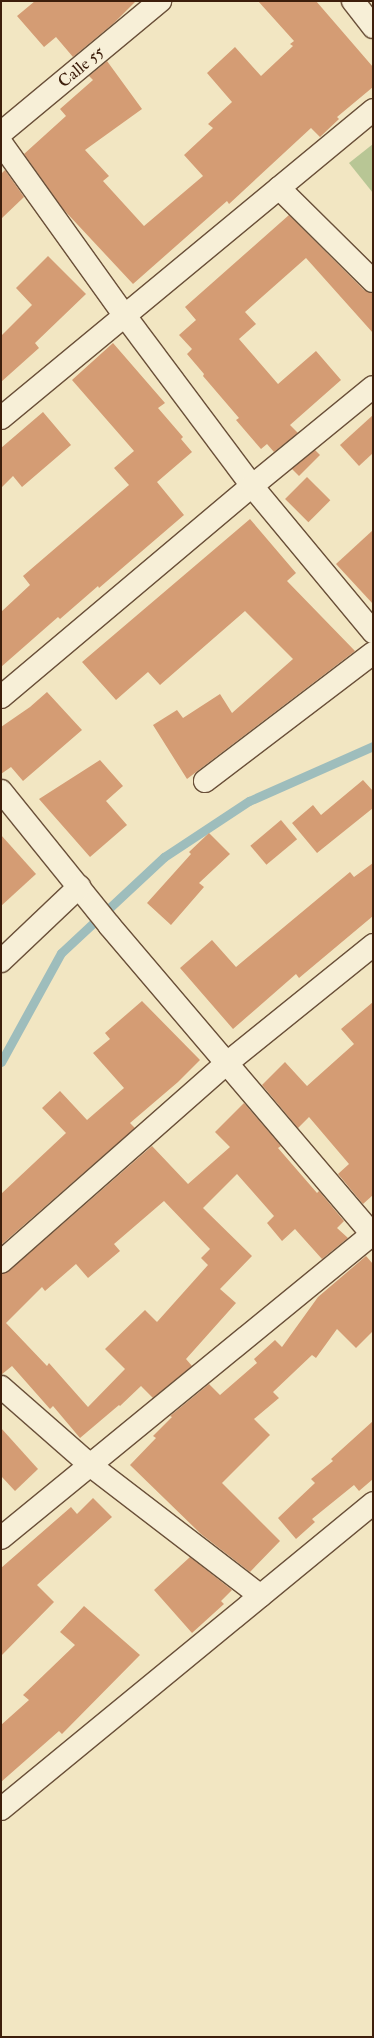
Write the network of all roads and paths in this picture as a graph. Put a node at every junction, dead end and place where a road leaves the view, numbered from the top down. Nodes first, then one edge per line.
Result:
1 (353, 1) edge
2 (156, 2) edge
3 (373, 26) edge
4 (373, 110) edge
5 (1, 133) edge
6 (1, 143) edge
7 (278, 188) junction
8 (373, 281) edge
9 (125, 316) junction
10 (373, 387) edge
11 (1, 418) edge
12 (252, 486) junction
13 (373, 632) edge
14 (373, 653) edge
15 (1, 697) edge
16 (205, 781) dead end
17 (1, 791) edge
18 (79, 887) junction
19 (373, 945) edge
20 (1, 961) edge
21 (227, 1063) junction
22 (373, 1234) edge
23 (1, 1262) edge
24 (1, 1386) edge
25 (90, 1465) junction
26 (373, 1503) edge
27 (1, 1538) edge
28 (261, 1596) junction
29 (1, 1809) edge

1 - 3 street
2 - 5 street, Calle 55
4 - 7 street
6 - 9 street
7 - 8 street
7 - 9 street
9 - 11 street
9 - 12 street
10 - 12 street
12 - 13 street
12 - 15 street
14 - 16 street
17 - 18 street
18 - 20 street
18 - 21 street
19 - 21 street
21 - 22 street
21 - 23 street
22 - 25 street
24 - 25 street
25 - 27 street
25 - 28 street
26 - 28 street
28 - 29 street

